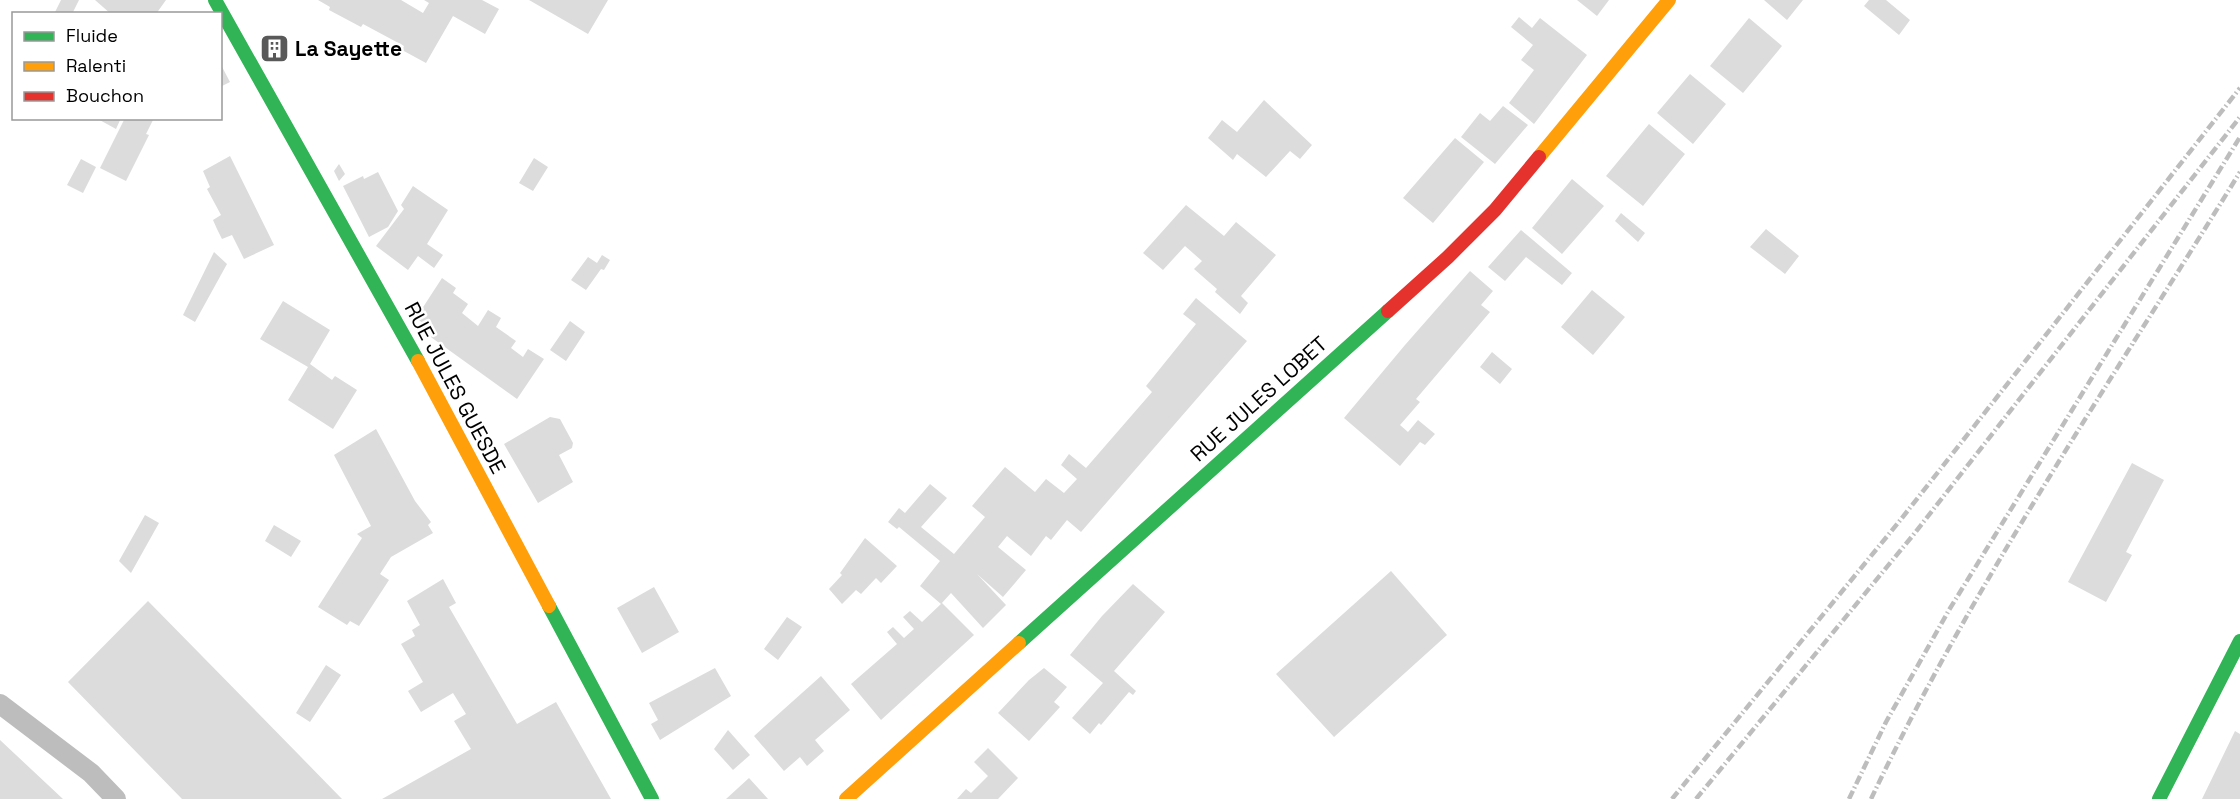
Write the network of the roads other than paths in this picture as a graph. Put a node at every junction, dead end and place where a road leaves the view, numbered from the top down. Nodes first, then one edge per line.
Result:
1 (1669, 0) edge
2 (222, 12) edge
3 (2240, 641) edge
4 (0, 704) edge
5 (116, 799) edge
6 (652, 799) edge
7 (846, 799) edge
8 (2159, 799) edge

1 - 7 street, RUE JULES LOBET
2 - 6 street, RUE JULES GUESDE
3 - 8 street
4 - 5 lane

